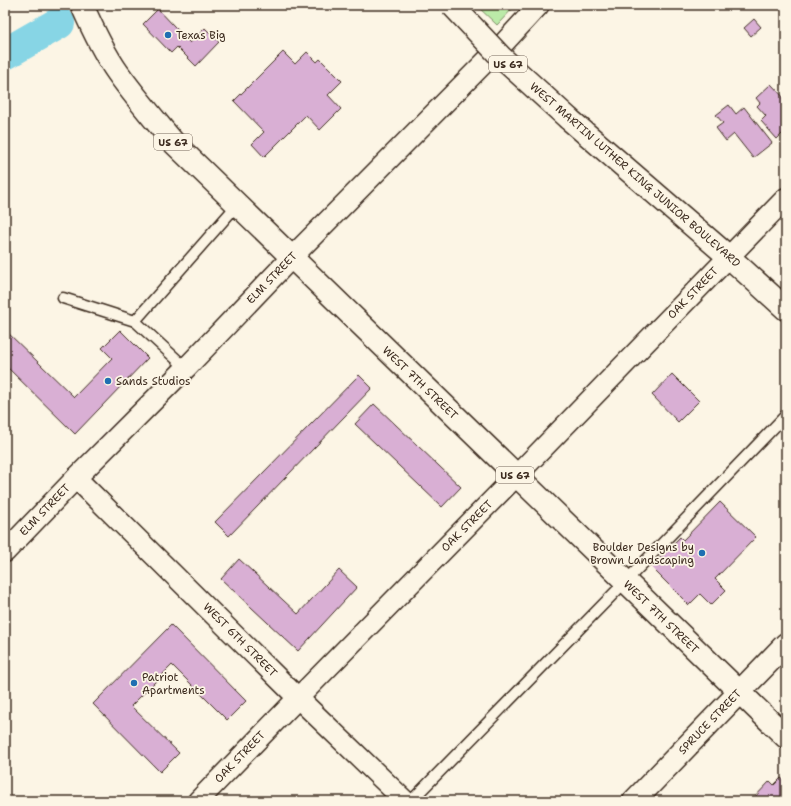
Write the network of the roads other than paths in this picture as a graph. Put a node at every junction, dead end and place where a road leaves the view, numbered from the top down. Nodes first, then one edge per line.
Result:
1 (82, 5) edge
2 (452, 5) edge
3 (539, 5) edge
4 (786, 198) edge
5 (237, 205) junction
6 (729, 257) junction
7 (291, 258) junction
8 (62, 298) dead end
9 (786, 309) edge
10 (135, 320) junction
11 (186, 368) junction
12 (786, 415) edge
13 (516, 476) junction
14 (76, 478) junction
15 (5, 552) edge
16 (625, 582) junction
17 (786, 644) edge
18 (739, 692) junction
19 (298, 698) junction
20 (786, 737) edge
21 (198, 801) edge
22 (405, 801) edge
23 (411, 801) edge
24 (634, 801) edge

1 - 5 main road, WEST 7TH STREET / US 67
2 - 6 main road, WEST MARTIN LUTHER KING JUNIOR BOULEVARD / US 67, bridge
3 - 7 street, ELM STREET
4 - 6 street, OAK STREET
5 - 7 main road, WEST 7TH STREET / US 67
5 - 10 lane
6 - 9 main road, WEST MARTIN LUTHER KING JUNIOR BOULEVARD / US 67
6 - 13 street, OAK STREET
7 - 11 street, ELM STREET
7 - 13 main road, WEST 7TH STREET / US 67
8 - 10 lane
10 - 11 lane
11 - 14 street, ELM STREET
12 - 16 lane
13 - 16 main road, WEST 7TH STREET / US 67
13 - 19 street, OAK STREET
14 - 15 street, ELM STREET
14 - 19 street, WEST 6TH STREET
16 - 18 main road, WEST 7TH STREET / US 67
16 - 23 lane
17 - 18 main road, SPRUCE STREET
18 - 20 main road, WEST 7TH STREET / US 67
18 - 24 main road, SPRUCE STREET
19 - 21 street, OAK STREET
19 - 22 street, WEST 6TH STREET

